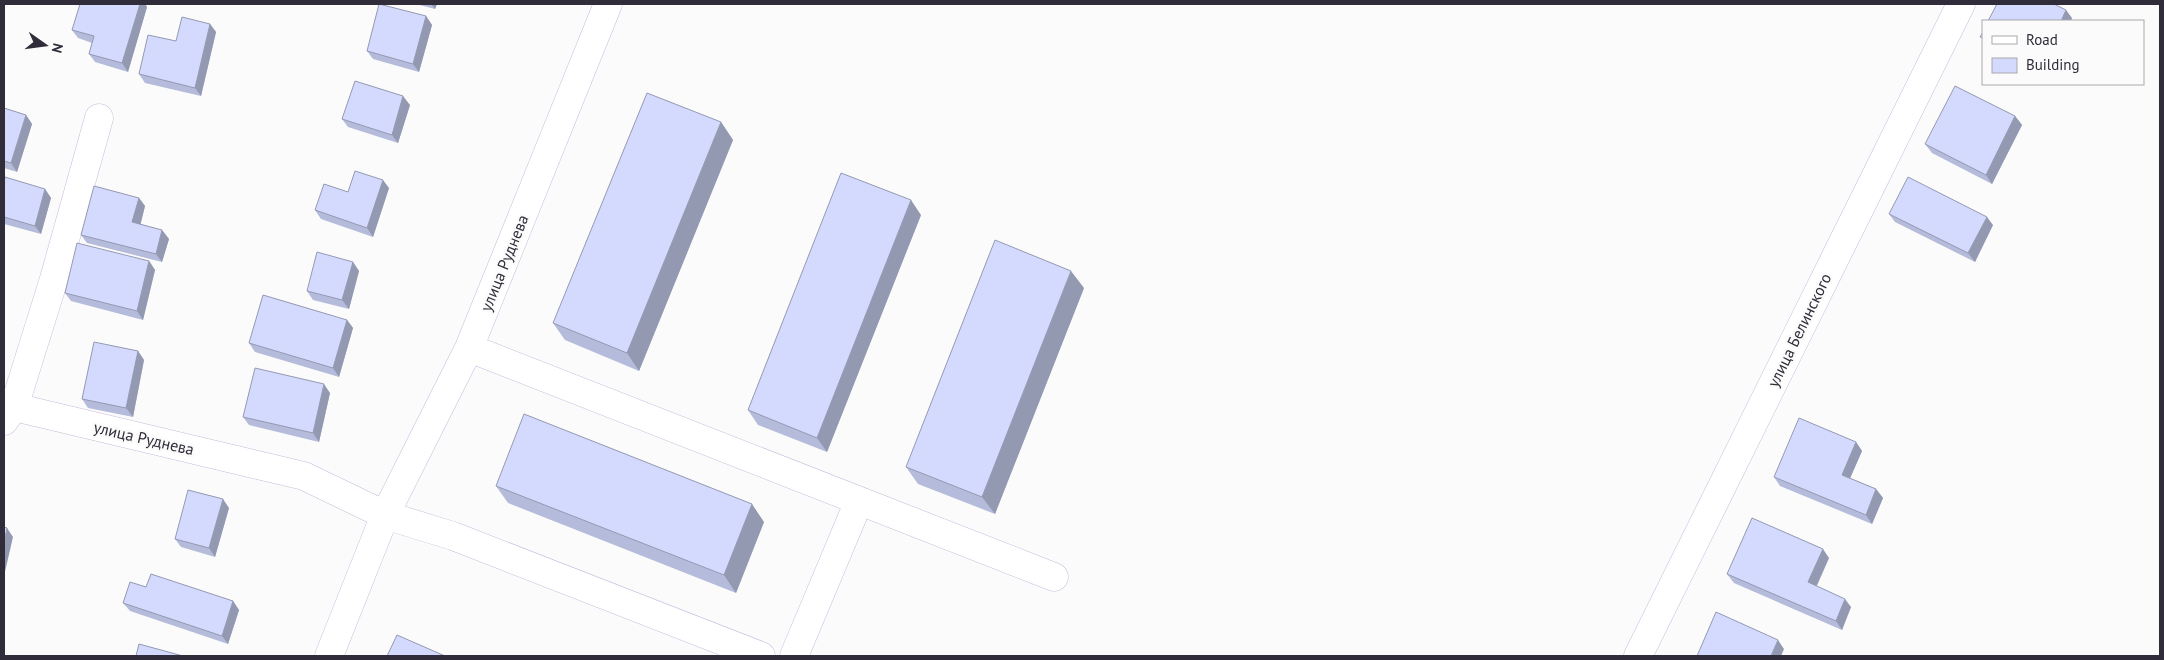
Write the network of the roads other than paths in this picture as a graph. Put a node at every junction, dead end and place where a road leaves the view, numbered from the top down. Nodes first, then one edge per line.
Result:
1 (608, 4) edge
2 (1961, 4) edge
3 (99, 118) dead end
4 (470, 348) junction
5 (9, 414) edge
6 (859, 501) junction
7 (385, 514) junction
8 (1054, 577) dead end
9 (329, 656) edge
10 (761, 656) edge
11 (794, 656) edge
12 (1638, 656) edge

1 - 4 street, улица Руднева
2 - 12 street, улица Белинского
3 - 5 street, улица Руднева
4 - 6 street
4 - 7 street, улица Руднева
5 - 7 street, улица Руднева
6 - 8 street
6 - 11 street
7 - 9 street, улица Руднева
7 - 10 street

